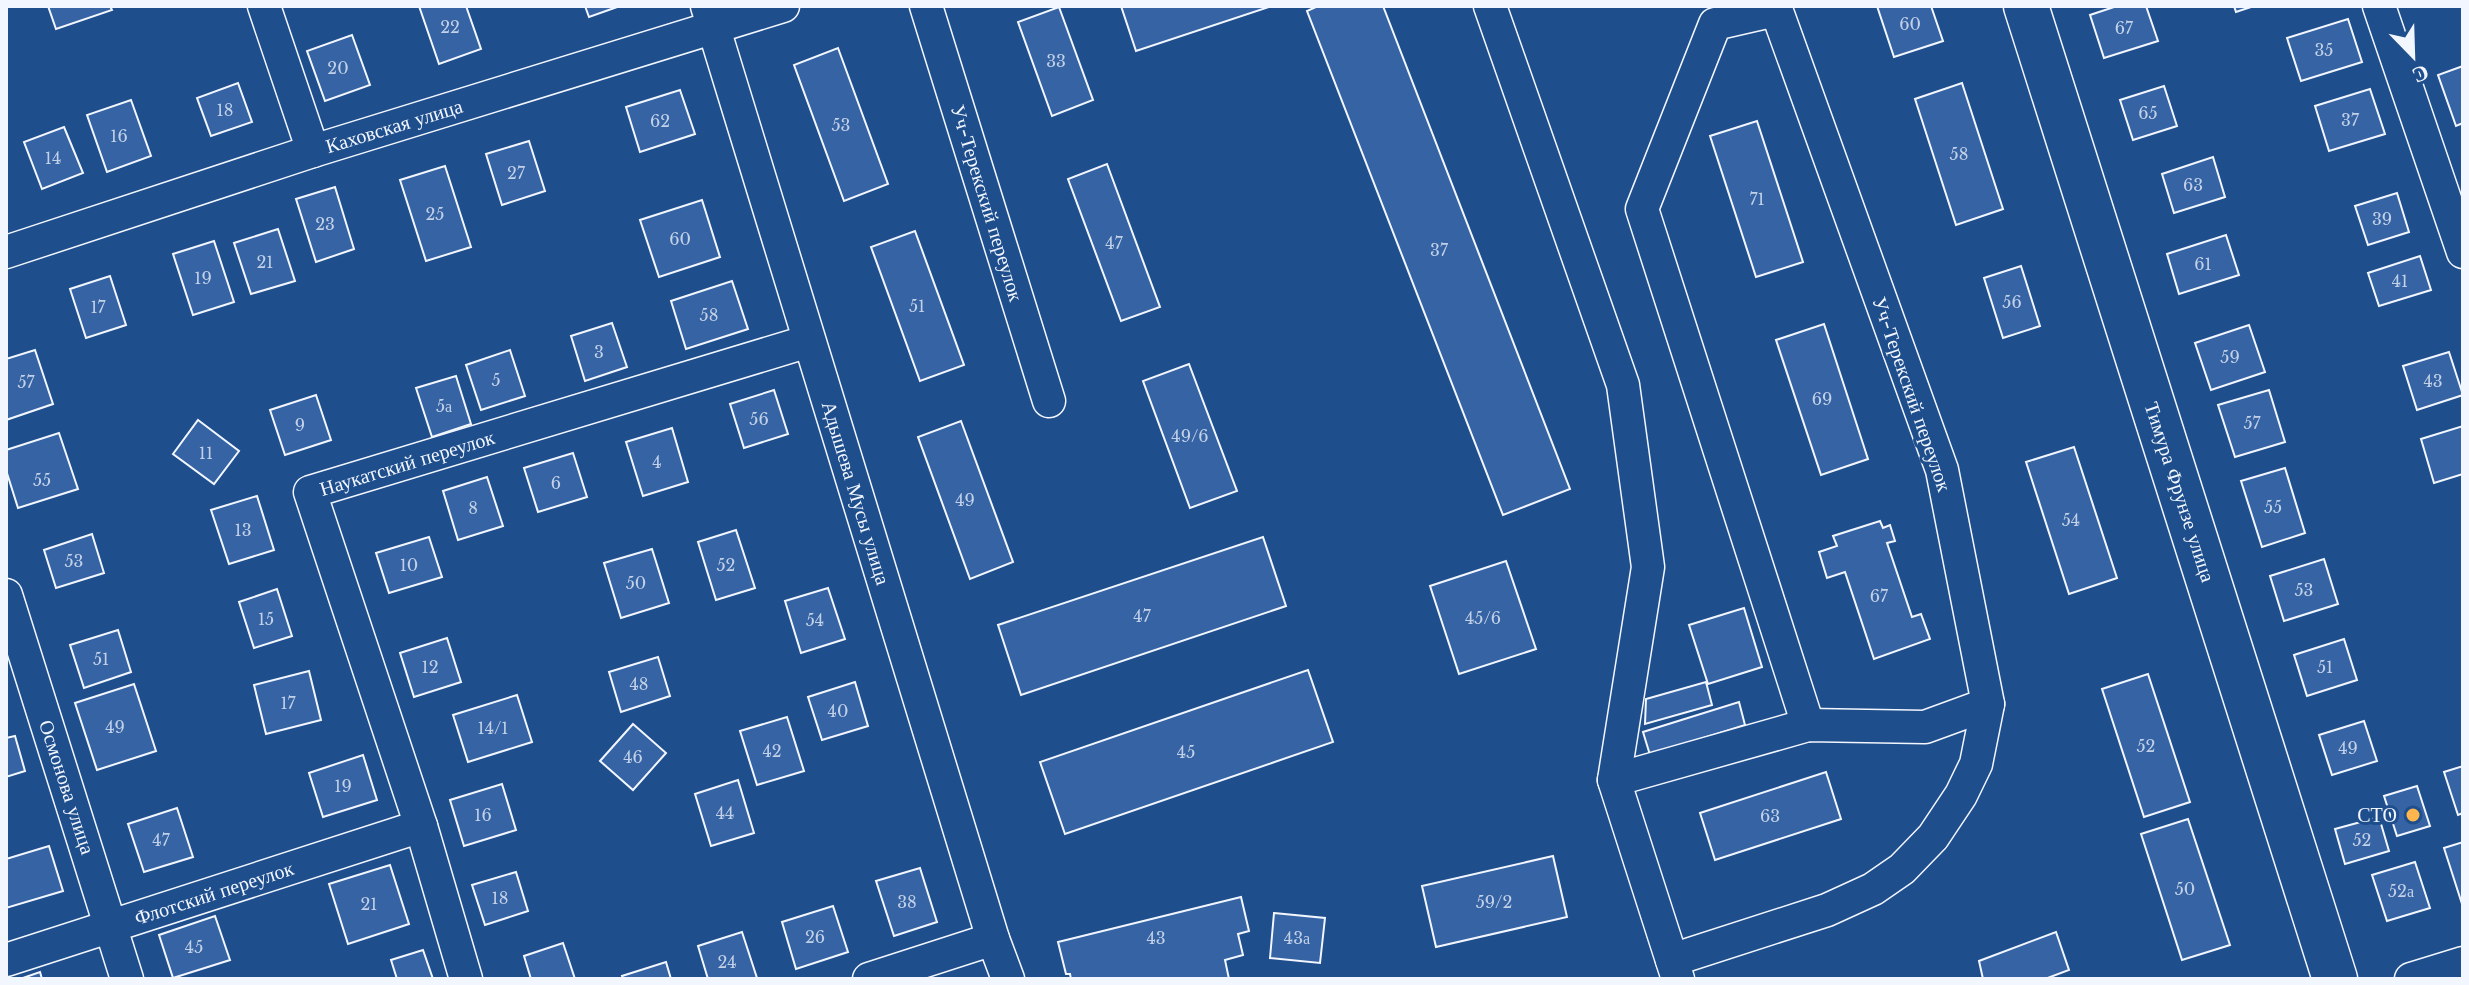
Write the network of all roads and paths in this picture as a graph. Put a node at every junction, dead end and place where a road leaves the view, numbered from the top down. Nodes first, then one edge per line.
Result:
1 (264, 6) edge
2 (783, 6) edge
3 (926, 6) edge
4 (1490, 6) edge
5 (2026, 6) edge
6 (2379, 6) edge
7 (1775, 8) edge
8 (710, 16) edge
9 (313, 151) junction
10 (6, 252) edge
11 (2463, 252) edge
12 (809, 341) junction
13 (1049, 401) dead end
14 (6, 595) edge
15 (1988, 704) junction
16 (1808, 725) junction
17 (1614, 780) junction
18 (421, 826) junction
19 (111, 926) junction
20 (993, 939) junction
21 (6, 960) edge
22 (2463, 963) edge
23 (1675, 969) edge
24 (127, 979) edge
25 (466, 979) edge
26 (869, 979) edge
27 (1008, 979) edge
28 (2335, 979) edge
29 (2411, 979) edge

1 - 9 street
2 - 8 street, Каховская улица
3 - 13 street, Уч-Терекский переулок
4 - 17 street
5 - 28 main road, Тимура Фрунзе улица
6 - 11 street
7 - 15 street, Уч-Терекский переулок
7 - 16 street, Уч-Терекский переулок
8 - 9 street, Каховская улица
8 - 12 street, Адышева Мусы улица
9 - 10 street, Каховская улица
12 - 18 street, Наукатский переулок
12 - 20 street, Адышева Мусы улица
14 - 19 street, Осмонова улица
15 - 16 street
15 - 23 street
16 - 17 street
17 - 23 street
18 - 19 street, Флотский переулок
18 - 25 street, Наукатский переулок
19 - 21 street, Флотский переулок
19 - 24 street, Осмонова улица
20 - 26 street
20 - 27 street, Адышева Мусы улица
22 - 29 street

